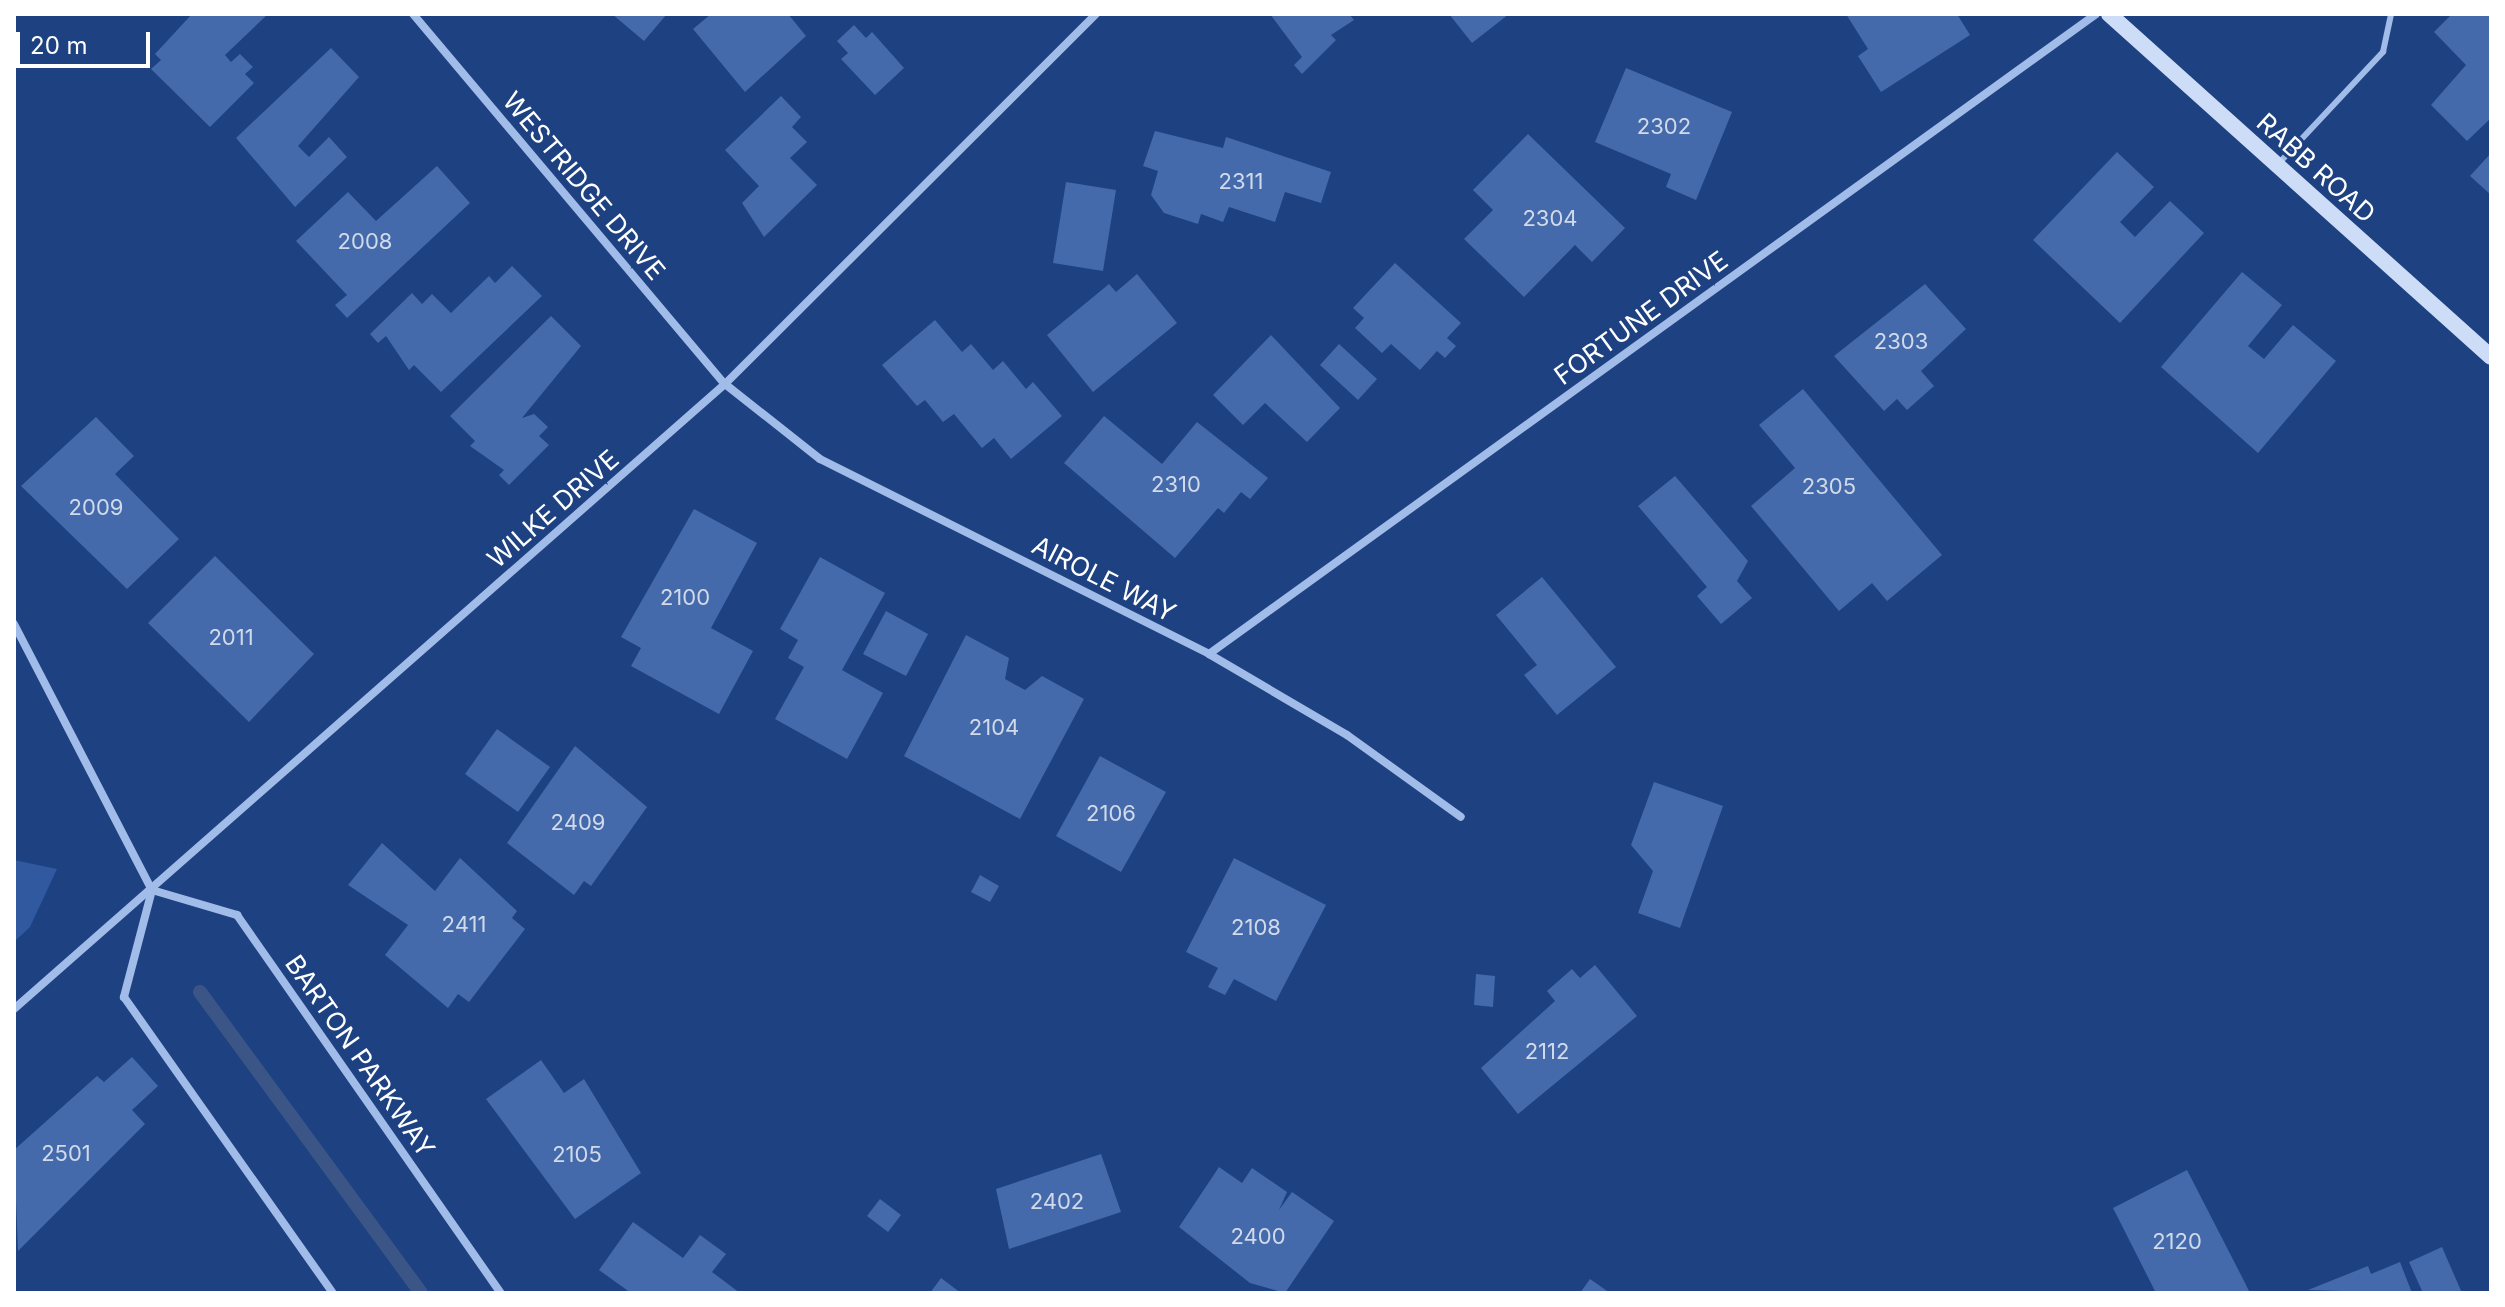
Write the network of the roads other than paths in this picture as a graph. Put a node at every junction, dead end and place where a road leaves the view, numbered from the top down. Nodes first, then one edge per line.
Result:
1 (413, 14) edge
2 (1096, 14) edge
3 (2096, 14) edge
4 (2109, 14) edge
5 (2391, 14) edge
6 (2277, 165) junction
7 (2491, 357) edge
8 (725, 384) junction
9 (14, 624) edge
10 (1209, 654) junction
11 (1461, 817) dead end
12 (152, 890) junction
13 (14, 1009) edge
14 (333, 1293) edge
15 (501, 1293) edge

1 - 8 street, WESTRIDGE DRIVE
2 - 8 street, WILKE DRIVE
3 - 10 street, FORTUNE DRIVE
4 - 6 street, RABB ROAD
5 - 6 lane
6 - 7 street, RABB ROAD
8 - 10 street, AIROLE WAY
8 - 12 street, WILKE DRIVE
9 - 12 street
10 - 11 street, AIROLE WAY
12 - 13 street, WILKE DRIVE
12 - 14 street
12 - 15 street, BARTON PARKWAY

